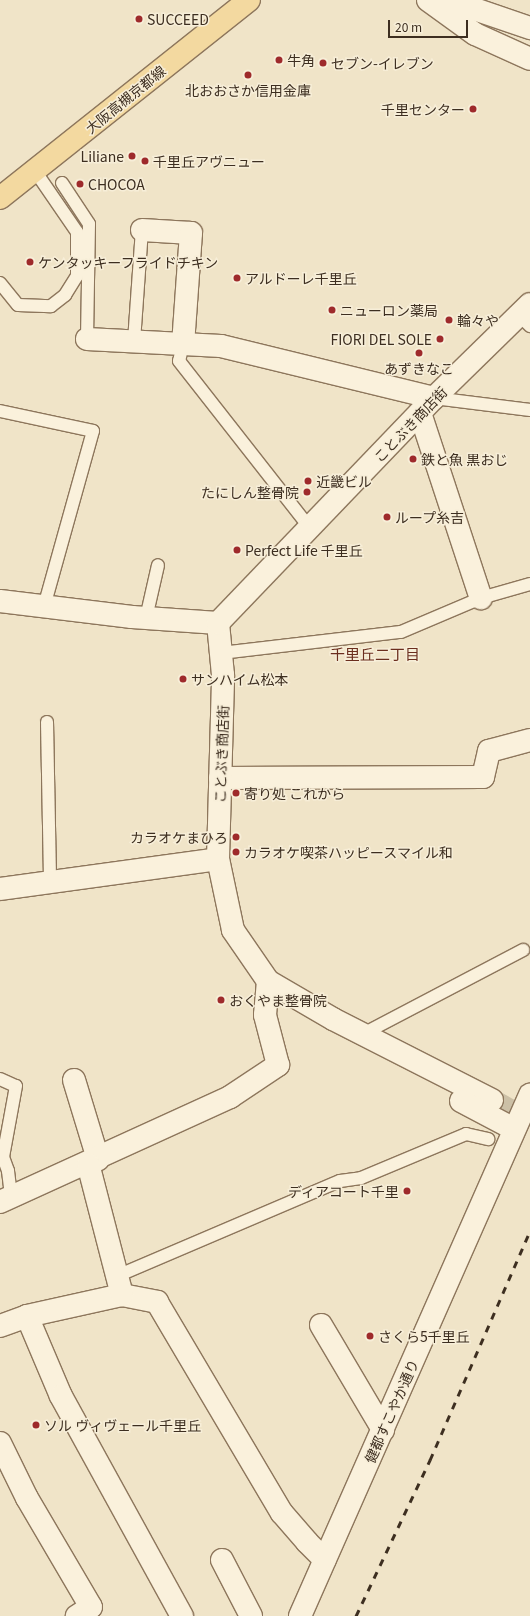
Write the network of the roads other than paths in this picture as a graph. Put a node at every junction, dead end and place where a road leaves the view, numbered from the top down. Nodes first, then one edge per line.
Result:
1 (249, 0) edge
2 (428, 0) edge
3 (448, 0) edge
4 (530, 28) edge
5 (530, 59) edge
6 (35, 171) junction
7 (62, 183) dead end
8 (0, 198) edge
9 (142, 230) joint
10 (0, 283) edge
11 (526, 315) edge
12 (87, 339) joint
13 (134, 341) junction
14 (183, 344) junction
15 (427, 406) junction
16 (530, 410) edge
17 (0, 411) edge
18 (310, 528) junction
19 (158, 565) dead end
20 (530, 584) edge
21 (481, 598) junction
22 (0, 601) edge
23 (44, 606) junction
24 (146, 618) junction
25 (218, 623) junction
26 (221, 654) junction
27 (47, 722) dead end
28 (530, 740) edge
29 (220, 778) junction
30 (218, 859) junction
31 (50, 882) junction
32 (0, 888) edge
33 (523, 950) dead end
34 (268, 981) junction
35 (333, 1019) junction
36 (363, 1034) junction
37 (0, 1079) edge
38 (74, 1080) dead end
39 (530, 1095) edge
40 (492, 1100) tunnel mouth
41 (514, 1129) junction
42 (488, 1139) dead end
43 (93, 1162) junction
44 (6, 1200) edge
45 (119, 1285) junction
46 (27, 1316) junction
47 (321, 1325) dead end
48 (0, 1326) edge
49 (383, 1430) junction
50 (0, 1443) edge
51 (222, 1560) dead end
52 (325, 1560) junction
53 (77, 1616) edge
54 (182, 1616) edge
55 (251, 1616) edge
56 (300, 1616) edge

1 - 6 main road, 大阪高槻京都線
2 - 5 street
3 - 4 street
6 - 8 main road, 大阪高槻京都線
6 - 10 lane
7 - 12 lane
9 - 13 lane
9 - 14 street
11 - 15 street, ことぶき商店街
12 - 13 street
13 - 14 street
14 - 15 street
14 - 18 lane
15 - 16 lane
15 - 18 street, ことぶき商店街
15 - 21 street
17 - 23 lane
18 - 25 street, ことぶき商店街
19 - 24 lane
20 - 21 lane
21 - 26 lane
22 - 23 street
23 - 24 street
24 - 25 street
25 - 26 street, ことぶき商店街
26 - 29 street, ことぶき商店街
27 - 31 lane
28 - 29 street
29 - 30 street, ことぶき商店街
30 - 31 street
30 - 34 street, ことぶき商店街
31 - 32 street
33 - 36 lane
34 - 35 street, ことぶき商店街
34 - 43 street
35 - 36 street
35 - 41 street
36 - 40 street
37 - 44 lane
38 - 43 street
39 - 41 street, 健都すこやか通り
41 - 49 street, 健都すこやか通り
42 - 45 lane
43 - 44 street
43 - 45 street
45 - 46 street
45 - 52 street
46 - 48 street
46 - 54 street
47 - 49 street
49 - 52 street, 健都すこやか通り
50 - 53 street
51 - 55 street
52 - 56 street, 健都すこやか通り

